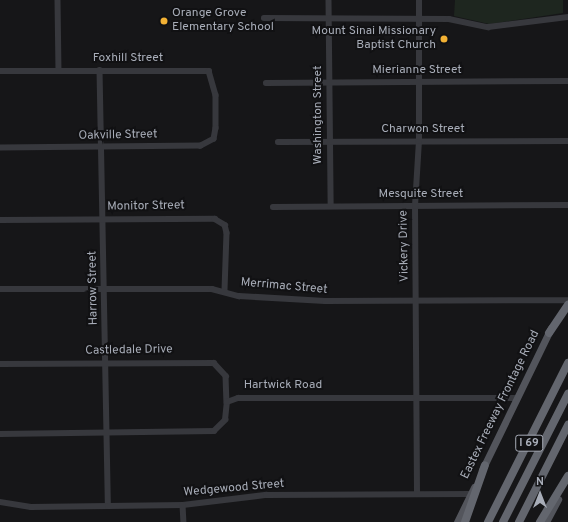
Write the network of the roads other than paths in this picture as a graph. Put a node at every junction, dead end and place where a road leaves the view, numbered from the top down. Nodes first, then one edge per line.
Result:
1 (58, 0) edge
2 (329, 0) edge
3 (419, 0) edge
4 (568, 17) edge
5 (264, 18) dead end
6 (330, 18) junction
7 (419, 18) junction
8 (59, 70) junction
9 (100, 70) junction
10 (0, 71) edge
11 (568, 81) edge
12 (330, 82) junction
13 (420, 82) junction
14 (266, 83) dead end
15 (216, 118) joint
16 (419, 141) junction
17 (568, 141) edge
18 (278, 142) dead end
19 (331, 142) junction
20 (103, 147) junction
21 (0, 148) edge
22 (568, 205) edge
23 (331, 206) junction
24 (415, 206) junction
25 (273, 207) dead end
26 (104, 219) junction
27 (0, 220) edge
28 (0, 289) edge
29 (105, 289) junction
30 (225, 290) junction
31 (416, 301) junction
32 (568, 301) edge
33 (549, 333) joint
34 (106, 362) junction
35 (568, 363) edge
36 (0, 364) edge
37 (568, 394) edge
38 (416, 396) junction
39 (517, 398) junction
40 (227, 402) junction
41 (568, 425) edge
42 (0, 434) edge
43 (106, 434) junction
44 (485, 465) junction
45 (568, 478) edge
46 (417, 492) junction
47 (470, 494) junction
48 (0, 502) edge
49 (183, 505) junction
50 (108, 506) junction
51 (184, 522) edge
52 (457, 522) edge
53 (465, 522) edge
54 (488, 522) edge
55 (503, 522) edge
56 (519, 522) edge
57 (540, 522) edge
58 (546, 522) edge

1 - 8 street
2 - 6 street, Washington Street
3 - 7 street, Vickery Drive
4 - 7 street
5 - 6 street
6 - 7 street
6 - 12 street, Washington Street
7 - 13 street, Vickery Drive
8 - 9 street, Foxhill Street
8 - 10 street, Foxhill Street
9 - 15 street, Foxhill Street
9 - 20 street, Harrow Street
11 - 13 street, Mierianne Street
12 - 13 street, Mierianne Street
12 - 14 street, Mierianne Street
12 - 19 street, Washington Street
13 - 16 street, Vickery Drive
15 - 20 street, Oakville Street
16 - 17 street, Charwon Street
16 - 19 street, Charwon Street
16 - 24 street, Vickery Drive
18 - 19 street, Charwon Street
19 - 23 street, Washington Street
20 - 21 street, Oakville Street
20 - 26 street, Harrow Street
22 - 24 street, Mesquite Street
23 - 24 street, Mesquite Street
23 - 25 street, Mesquite Street
24 - 31 street, Vickery Drive
26 - 27 street, Monitor Street
26 - 29 street, Harrow Street
26 - 30 street, Monitor Street
28 - 29 street, Merrimac Street
29 - 30 street, Merrimac Street
29 - 34 street, Harrow Street
30 - 31 street, Merrimac Street
31 - 32 street, Merrimac Street
31 - 38 street, Vickery Drive
32 - 33 highway
33 - 39 main road, Eastex Freeway Frontage Road
34 - 36 street, Castledale Drive
34 - 40 street, Castledale Drive
34 - 43 street, Harrow Street
35 - 54 highway, I 69
37 - 55 highway, I 69
38 - 39 street, Hartwick Road
38 - 40 street, Hartwick Road
38 - 46 street, Vickery Drive
39 - 44 main road, Eastex Freeway Frontage Road
40 - 43 street
41 - 56 highway, I 69
42 - 43 street
43 - 50 street, Harrow Street
44 - 47 main road, Eastex Freeway Frontage Road
44 - 53 highway
45 - 57 highway
45 - 58 main road
46 - 47 street, Wedgewood Street
46 - 49 street, Wedgewood Street
47 - 52 main road, Eastex Freeway Frontage Road
48 - 50 street, Wedgewood Street
49 - 50 street, Wedgewood Street
49 - 51 street

